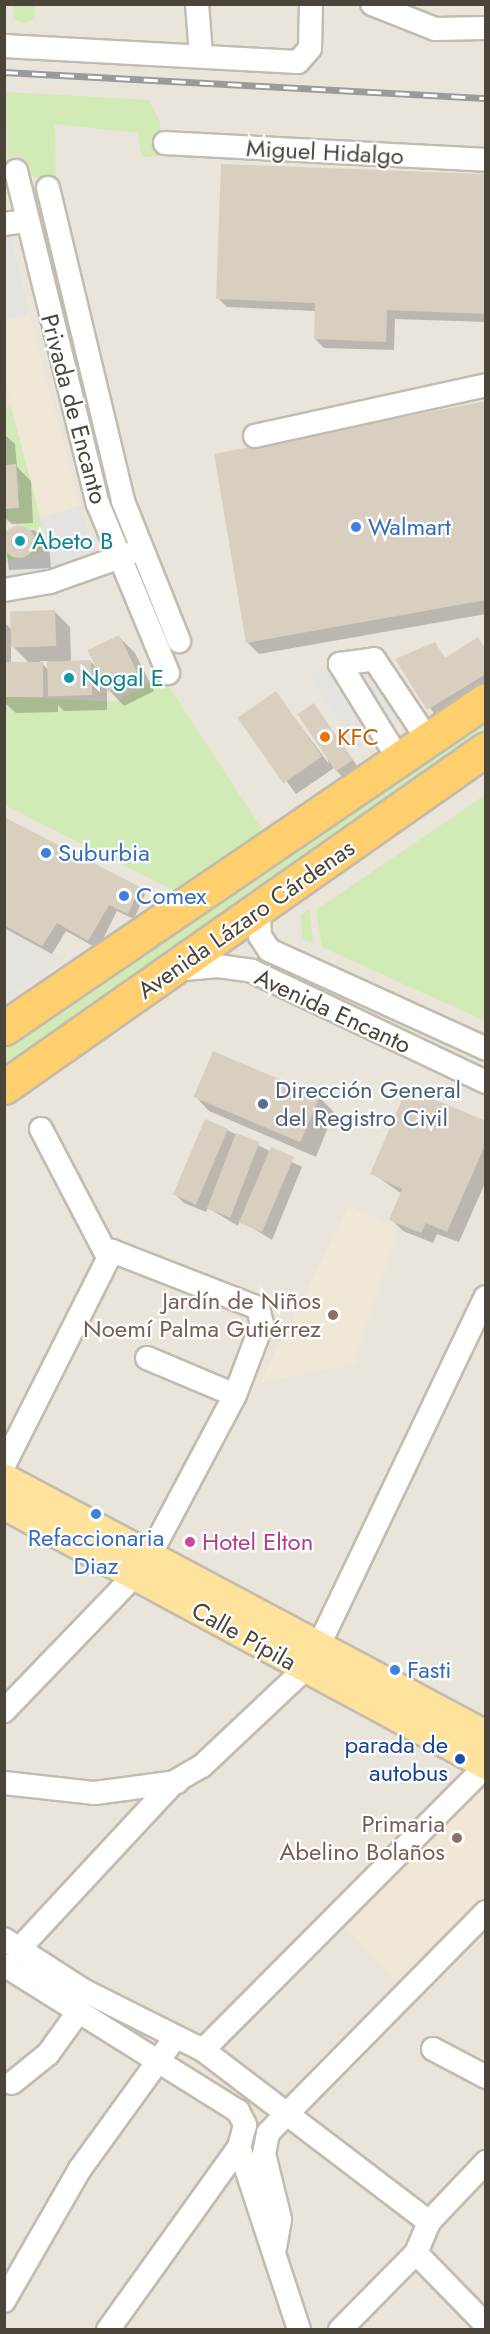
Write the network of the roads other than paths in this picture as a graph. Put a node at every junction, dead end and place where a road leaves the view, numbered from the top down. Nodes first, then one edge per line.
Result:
1 (197, 4) edge
2 (311, 4) edge
3 (372, 4) edge
4 (486, 28) edge
5 (4, 46) edge
6 (201, 55) junction
7 (165, 143) dead end
8 (486, 160) edge
9 (16, 171) dead end
10 (48, 188) dead end
11 (15, 223) edge
12 (486, 384) edge
13 (255, 435) dead end
14 (140, 551) junction
15 (116, 558) junction
16 (4, 590) edge
17 (179, 641) dead end
18 (168, 673) dead end
19 (486, 700) edge
20 (428, 740) junction
21 (486, 749) edge
22 (399, 760) junction
23 (259, 913) junction
24 (174, 970) junction
25 (4, 1028) edge
26 (486, 1049) edge
27 (486, 1082) edge
28 (4, 1087) edge
29 (41, 1129) dead end
30 (106, 1255) junction
31 (486, 1297) edge
32 (147, 1358) dead end
33 (236, 1395) junction
34 (4, 1465) edge
35 (4, 1478) edge
36 (4, 1505) edge
37 (142, 1566) junction
38 (311, 1659) junction
39 (4, 1711) edge
40 (486, 1735) edge
41 (486, 1766) edge
42 (190, 1776) junction
43 (4, 1783) edge
44 (486, 1912) edge
45 (14, 1952) edge
46 (79, 2011) junction
47 (175, 2037) junction
48 (433, 2049) dead end
49 (203, 2050) junction
50 (160, 2058) junction
51 (486, 2077) edge
52 (12, 2083) dead end
53 (286, 2116) junction
54 (239, 2147) junction
55 (486, 2162) edge
56 (429, 2222) junction
57 (416, 2253) junction
58 (274, 2254) junction
59 (4, 2301) edge
60 (486, 2325) edge
61 (108, 2330) edge
62 (299, 2330) edge
63 (340, 2330) edge

1 - 6 street
2 - 6 street
3 - 4 street
5 - 6 street
7 - 8 street, Miguel Hidalgo
9 - 11 street, Privada de Encanto
10 - 14 street, Privada de Encanto
11 - 15 street, Privada de Encanto
12 - 13 street
14 - 15 street
14 - 17 street, Privada de Encanto
15 - 16 street
15 - 18 street, Privada de Encanto
19 - 20 highway, Avenida Lázaro Cárdenas
20 - 22 highway, Avenida Lázaro Cárdenas
20 - 22 street
21 - 23 highway, Avenida Lázaro Cárdenas
22 - 25 highway, Avenida Lázaro Cárdenas
23 - 24 highway, Avenida Lázaro Cárdenas
23 - 26 street, Avenida Encanto
24 - 27 street, Avenida Encanto
24 - 28 highway, Avenida Lázaro Cárdenas
29 - 30 street
30 - 33 street
30 - 34 street
31 - 38 street
32 - 33 street
33 - 37 street
35 - 37 main road, Calle Pípila
36 - 37 main road, Calle Pípila
37 - 38 main road, Calle Pípila
37 - 39 street
38 - 40 main road, Calle Pípila
38 - 41 main road, Calle Pípila
38 - 42 street
41 - 49 street
42 - 43 street
42 - 45 street
44 - 53 street
45 - 46 street
45 - 47 street
46 - 50 street
46 - 52 street
47 - 49 street
47 - 50 street
48 - 51 street
49 - 53 street
50 - 54 street
50 - 59 street
53 - 56 street
53 - 58 street
54 - 58 street
54 - 61 street
55 - 56 street
56 - 57 street
57 - 60 street
57 - 63 street
58 - 62 street

